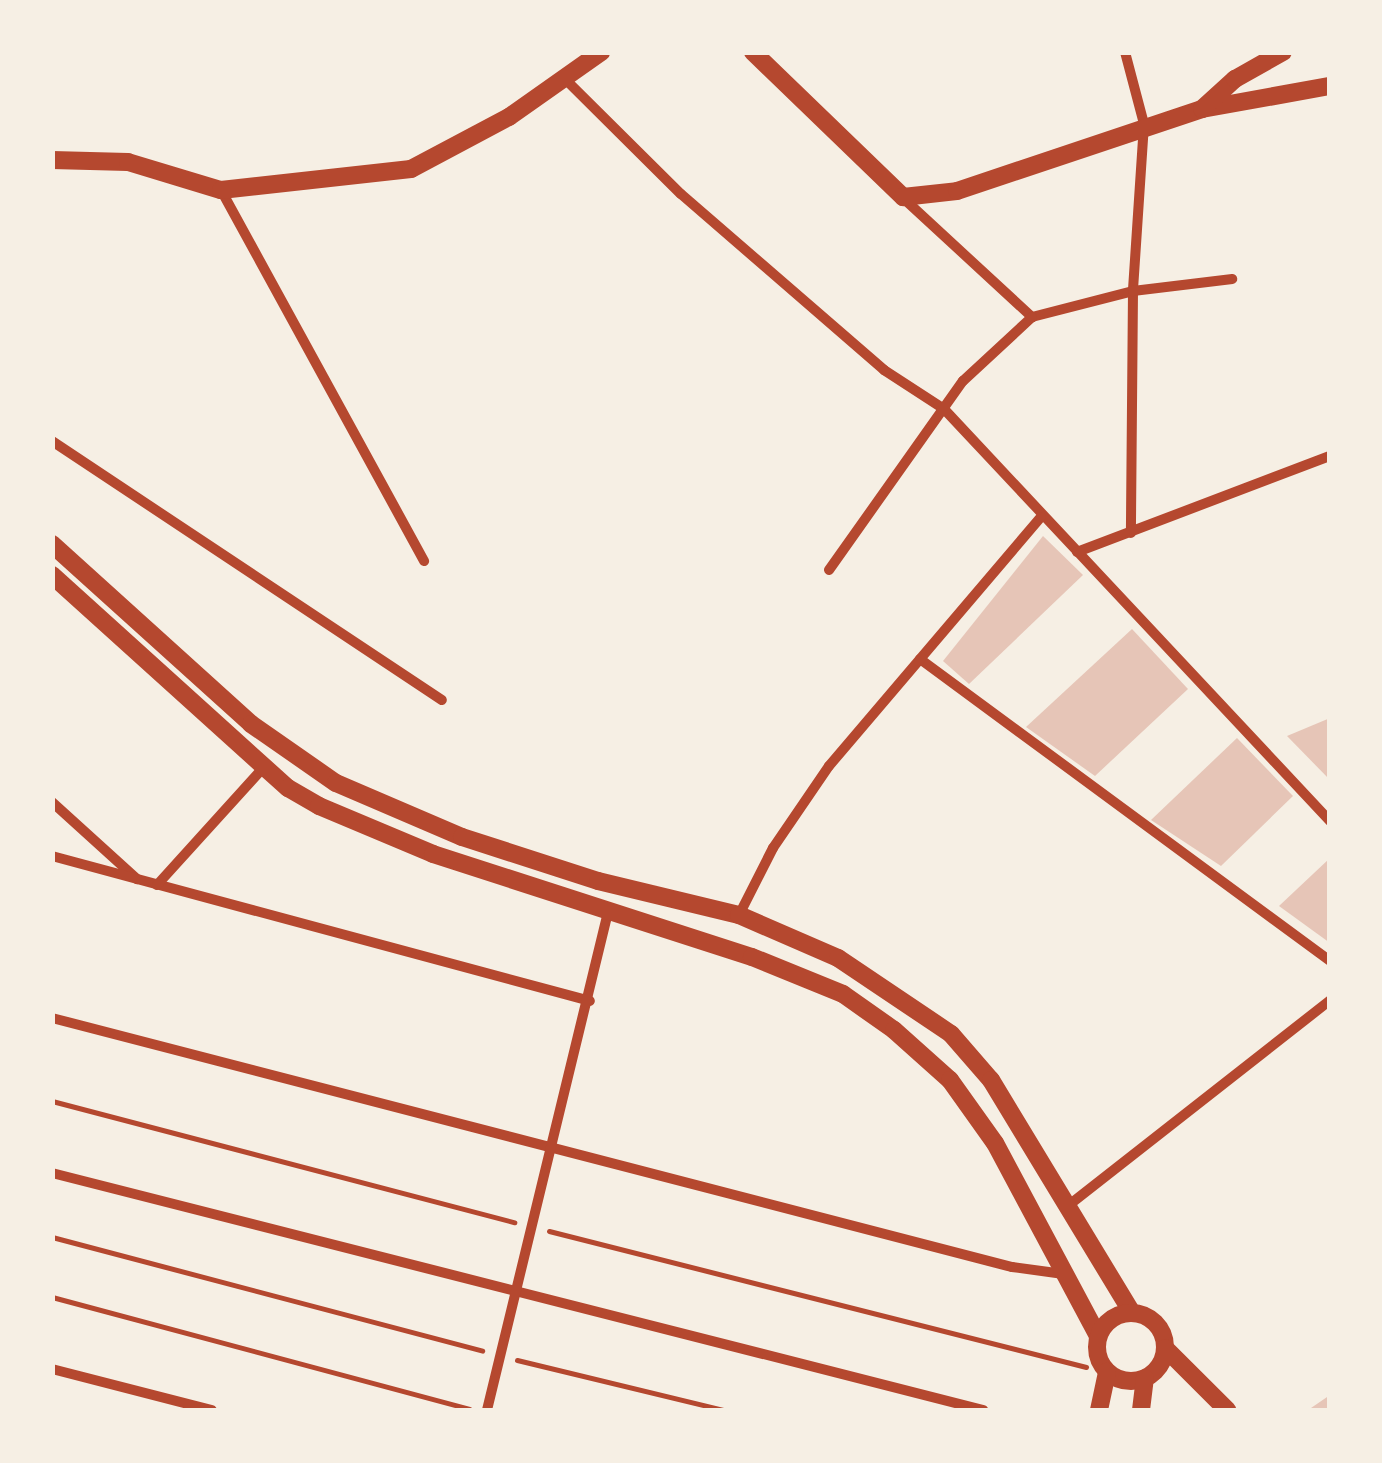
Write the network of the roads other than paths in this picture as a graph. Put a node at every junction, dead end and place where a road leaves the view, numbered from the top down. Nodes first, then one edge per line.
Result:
1 (601, 52) edge
2 (753, 52) edge
3 (1125, 52) edge
4 (1283, 52) edge
5 (565, 78) junction
6 (1330, 86) edge
7 (1202, 109) junction
8 (1144, 124) junction
9 (52, 160) edge
10 (221, 190) junction
11 (903, 197) junction
12 (1232, 279) dead end
13 (1133, 290) junction
14 (1032, 316) junction
15 (944, 409) junction
16 (52, 441) edge
17 (1330, 456) edge
18 (1040, 518) junction
19 (1131, 533) junction
20 (52, 544) edge
21 (1077, 552) junction
22 (424, 561) dead end
23 (829, 570) dead end
24 (52, 576) edge
25 (920, 659) junction
26 (442, 700) dead end
27 (264, 767) junction
28 (52, 802) edge
29 (1330, 821) edge
30 (52, 856) edge
31 (139, 881) junction
32 (157, 885) junction
33 (608, 912) junction
34 (740, 915) junction
35 (1330, 961) edge
36 (590, 1000) junction
37 (1330, 1000) edge
38 (52, 1018) edge
39 (548, 1147) junction
40 (52, 1173) edge
41 (1069, 1205) junction
42 (1068, 1275) junction
43 (512, 1290) junction
44 (1132, 1313) junction
45 (1098, 1336) junction
46 (1165, 1348) junction
47 (52, 1369) edge
48 (1107, 1372) junction
49 (1145, 1378) junction
50 (212, 1410) edge
51 (487, 1410) edge
52 (983, 1410) edge
53 (1098, 1410) edge
54 (1140, 1410) edge
55 (1227, 1410) edge

1 - 5 street
2 - 11 street
3 - 8 street
4 - 7 street
5 - 10 street
5 - 15 street
6 - 7 street
7 - 8 street
8 - 11 street
8 - 13 street
9 - 10 street
10 - 22 street
11 - 14 street
12 - 13 street
13 - 14 street
13 - 19 street
14 - 15 street
15 - 18 street
15 - 23 street
16 - 26 street
17 - 19 street
18 - 21 street
18 - 25 street
19 - 21 street
20 - 34 street
21 - 29 street
24 - 27 street
25 - 34 street
25 - 35 street
27 - 32 street
27 - 33 street
28 - 31 street
30 - 31 street
31 - 32 street
32 - 36 street
33 - 36 street
33 - 42 street
34 - 41 street
36 - 39 street
37 - 41 street
38 - 39 street
39 - 42 street
39 - 43 street
40 - 43 street
41 - 44 street
42 - 45 street
43 - 51 street
43 - 52 street
44 - 45 street
44 - 46 street
45 - 48 street
46 - 49 street
46 - 55 street
47 - 50 street
48 - 49 street
48 - 53 street
49 - 54 street

